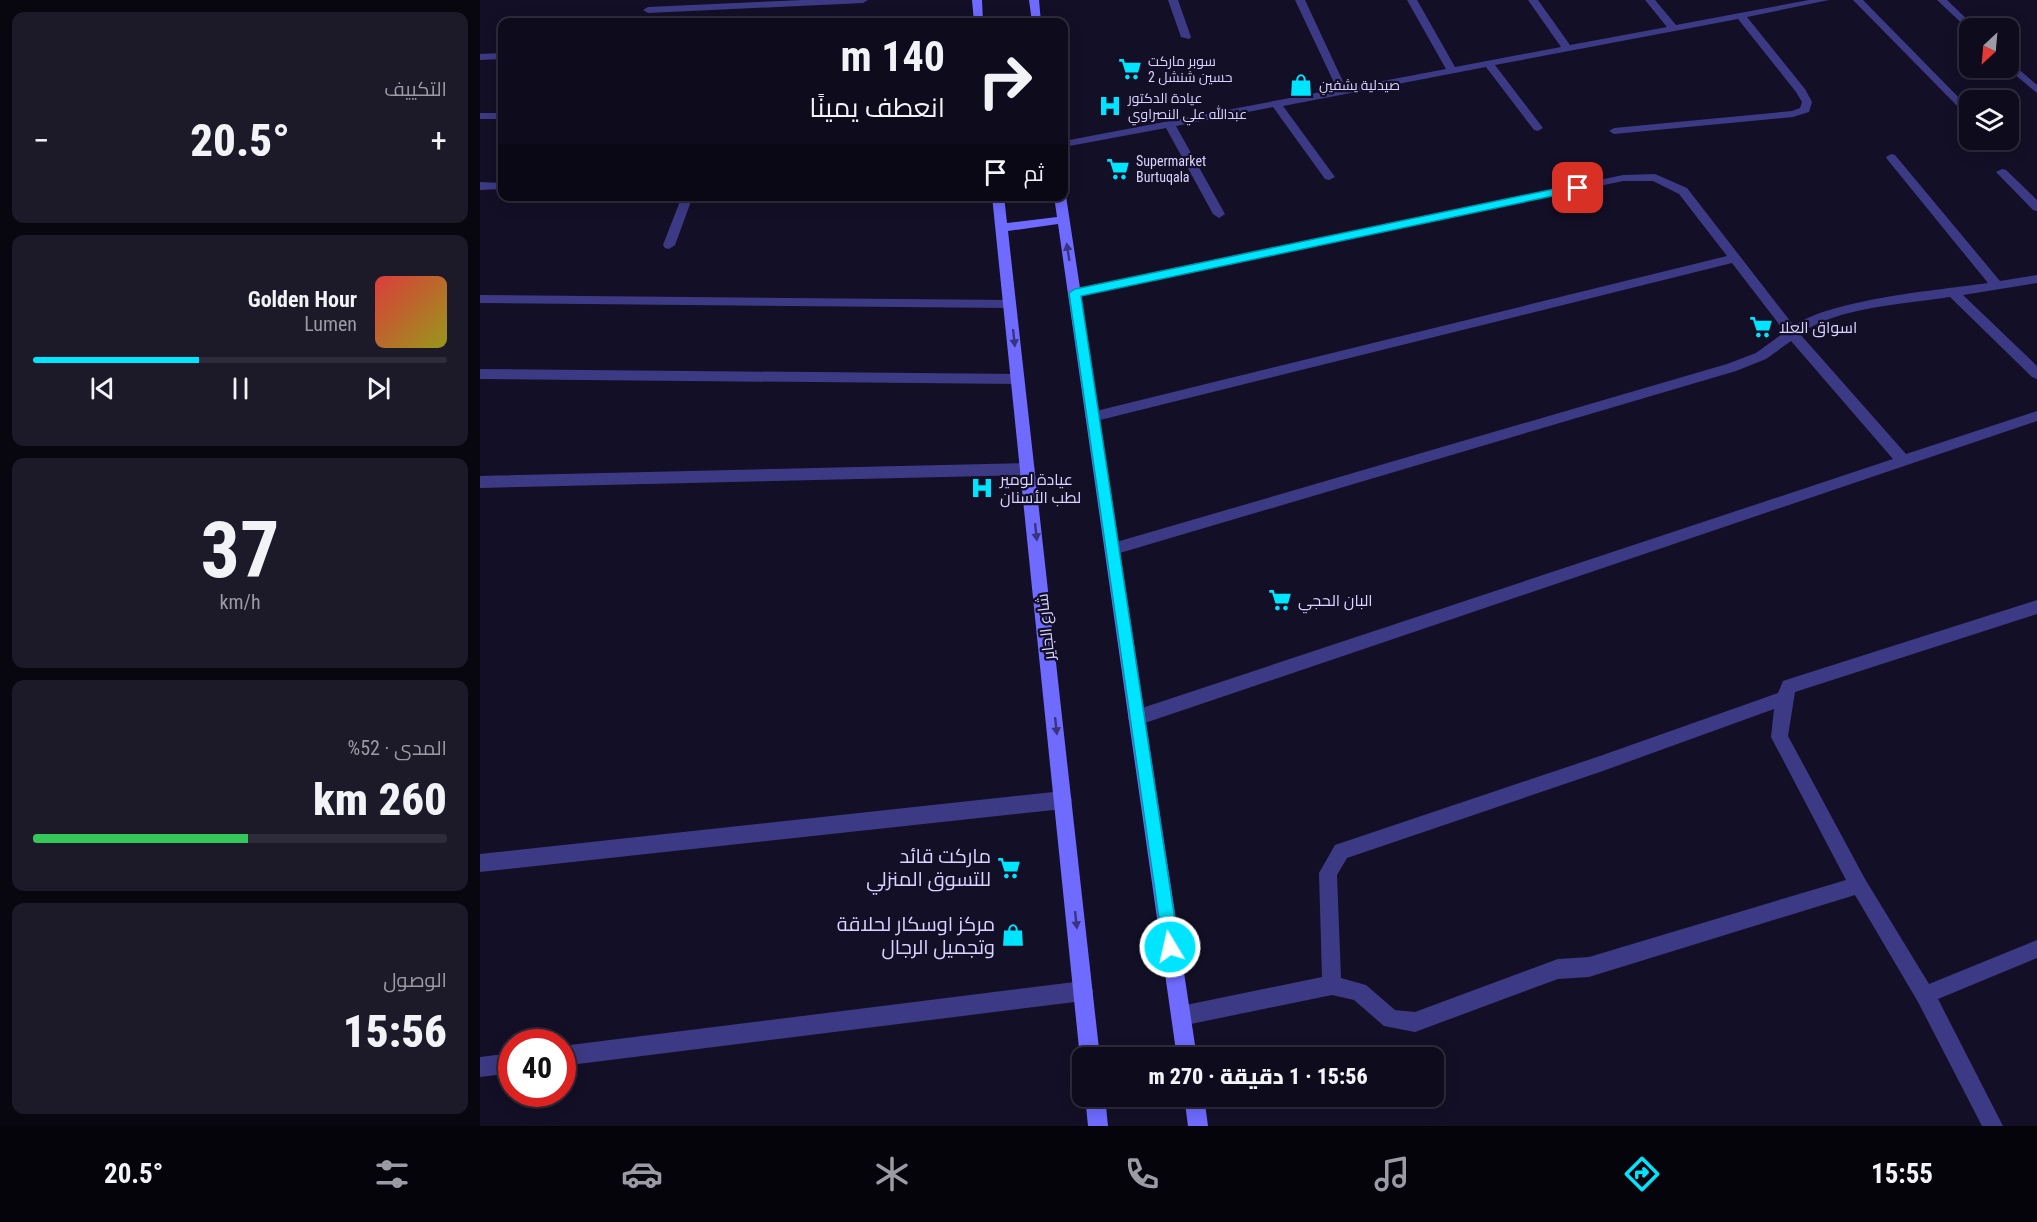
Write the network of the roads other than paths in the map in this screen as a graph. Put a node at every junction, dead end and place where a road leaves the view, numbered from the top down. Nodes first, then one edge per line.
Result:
1 (862, 0) edge
2 (977, 0) edge
3 (1034, 0) edge
4 (1173, 0) edge
5 (1300, 0) edge
6 (1412, 0) edge
7 (1533, 0) edge
8 (1650, 0) edge
9 (1766, 0) edge
10 (1824, 0) edge
11 (1858, 0) edge
12 (1942, 0) edge
13 (1774, 8) junction
14 (648, 10) dead end
15 (1740, 15) junction
16 (979, 18) edge
17 (1036, 18) edge
18 (1961, 18) edge
19 (1672, 27) junction
20 (1186, 37) dead end
21 (1567, 48) junction
22 (498, 56) edge
23 (480, 57) edge
24 (1487, 62) junction
25 (1451, 69) junction
26 (2019, 73) edge
27 (1342, 90) junction
28 (2037, 90) edge
29 (1276, 104) junction
30 (1959, 105) edge
31 (480, 116) edge
32 (498, 116) edge
33 (1170, 125) junction
34 (1538, 128) dead end
35 (1614, 131) dead end
36 (1068, 143) edge
37 (1891, 157) dead end
38 (2002, 172) dead end
39 (1329, 177) dead end
40 (480, 186) edge
41 (498, 186) edge
42 (686, 201) edge
43 (998, 201) edge
44 (1061, 201) edge
45 (2037, 207) edge
46 (1220, 214) dead end
47 (1063, 220) junction
48 (1001, 228) junction
49 (669, 244) dead end
50 (1734, 258) junction
51 (2037, 279) edge
52 (1997, 285) junction
53 (1075, 293) junction
54 (1953, 293) junction
55 (480, 299) edge
56 (1010, 304) junction
57 (1793, 334) junction
58 (480, 374) edge
59 (2037, 374) edge
60 (1018, 379) junction
61 (2037, 416) edge
62 (1092, 417) junction
63 (1902, 459) junction
64 (1028, 469) junction
65 (480, 482) edge
66 (1113, 549) junction
67 (2037, 607) edge
68 (1784, 698) junction
69 (1136, 718) junction
70 (1063, 800) junction
71 (480, 863) edge
72 (1859, 885) junction
73 (2037, 950) edge
74 (1332, 985) junction
75 (1083, 991) junction
76 (1925, 995) junction
77 (1181, 1016) junction
78 (1089, 1047) edge
79 (1185, 1047) edge
80 (576, 1054) edge
81 (498, 1065) edge
82 (480, 1067) edge
83 (1096, 1107) edge
84 (1195, 1107) edge
85 (1098, 1126) edge
86 (1198, 1126) edge
87 (1993, 1126) edge

1 - 14 street
2 - 16 street
3 - 17 street
4 - 20 street
5 - 27 street
6 - 25 street
7 - 21 street
8 - 19 street
9 - 13 street
10 - 13 street
11 - 30 street
12 - 18 street
13 - 15 street
15 - 19 street
15 - 35 street
19 - 21 street
21 - 24 street
22 - 23 street
24 - 25 street
24 - 34 street
25 - 27 street
26 - 28 street
27 - 29 street
29 - 33 street
29 - 39 street
31 - 32 street
33 - 36 street
33 - 46 street
37 - 52 street
38 - 45 street
40 - 41 street
42 - 49 street
43 - 48 street, شارع الجاير
44 - 47 street
47 - 48 street
53 -> 47 street
48 - 56 street, شارع الجاير
50 - 53 street
50 - 57 street
50 - 62 street
51 - 52 street
52 - 54 street
53 - 62 street
54 - 57 street
54 - 59 street
55 - 56 street
56 -> 60 street, شارع الجاير
57 - 63 street
57 - 66 street
58 - 60 street
60 - 64 street, شارع الجاير
61 - 63 street
62 - 66 street
63 - 69 street
64 - 65 street
64 -> 70 street, شارع الجاير
66 - 69 street
67 - 68 street
68 - 72 street
68 - 74 street
69 - 77 street
70 - 71 street
70 -> 75 street, شارع الجاير
72 - 74 street
72 - 76 street
73 - 76 street
74 - 77 street
75 - 78 street, شارع الجاير
75 - 80 street
76 - 87 street
77 - 79 street
81 - 82 street
83 - 85 street
84 - 86 street

